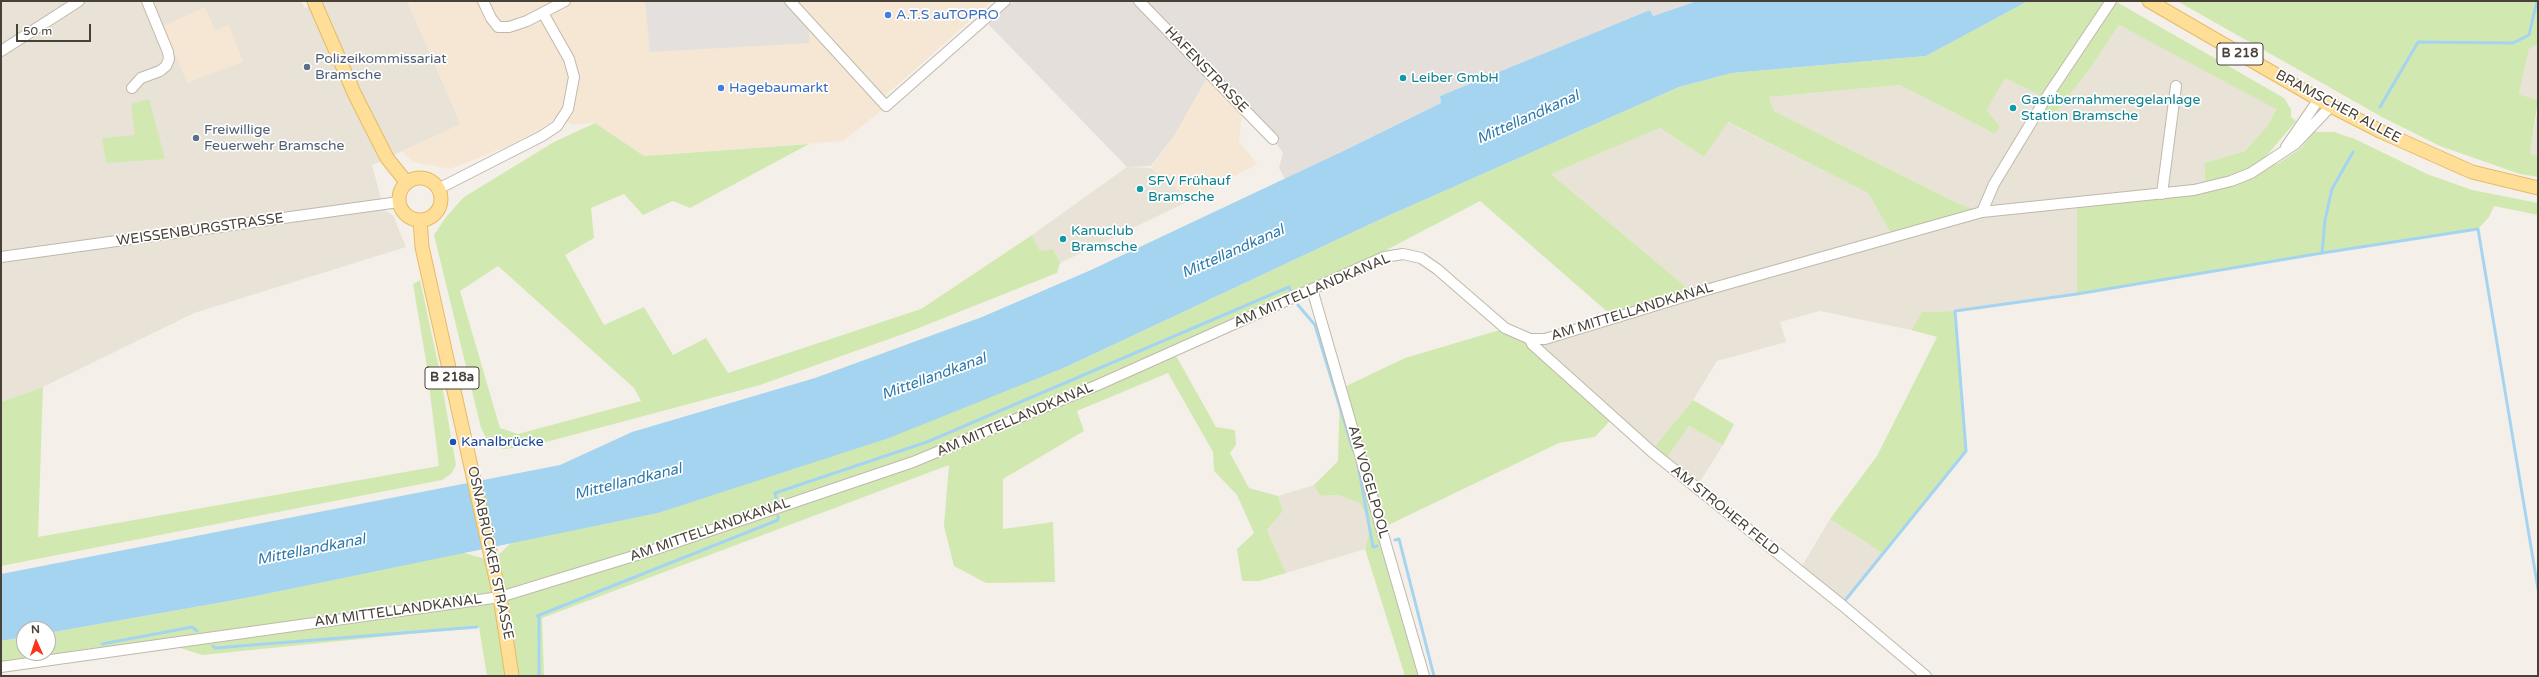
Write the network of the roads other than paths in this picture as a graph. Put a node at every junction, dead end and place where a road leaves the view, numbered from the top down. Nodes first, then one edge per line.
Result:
1 (79, 1) edge
2 (147, 1) edge
3 (314, 1) edge
4 (483, 1) edge
5 (565, 1) edge
6 (790, 1) edge
7 (1005, 1) edge
8 (1139, 1) edge
9 (2111, 1) edge
10 (2149, 1) edge
11 (543, 13) junction
12 (1, 51) edge
13 (2176, 86) dead end
14 (132, 88) dead end
15 (2319, 99) junction
16 (2331, 106) junction
17 (1273, 139) dead end
18 (2281, 155) junction
19 (407, 183) junction
20 (2538, 188) edge
21 (438, 189) junction
22 (2162, 194) junction
23 (399, 202) junction
24 (1982, 212) junction
25 (420, 220) junction
26 (1, 257) edge
27 (1312, 289) junction
28 (1530, 339) junction
29 (500, 597) junction
30 (1, 667) edge
31 (512, 676) edge
32 (1424, 676) edge
33 (1926, 676) edge

1 - 12 street
2 - 14 street
3 - 19 main road
4 - 11 street
5 - 11 street
6 - 7 street
8 - 17 street, HAFENSTRASSE
9 - 24 street
10 - 15 main road, BRAMSCHER ALLEE / B 218
11 - 21 street
13 - 22 street
15 - 16 main road, BRAMSCHER ALLEE / B 218
15 - 18 street, AM MITTELLANDKANAL
16 - 18 street, AM MITTELLANDKANAL
16 - 20 main road, BRAMSCHER ALLEE / B 218
18 - 22 street, AM MITTELLANDKANAL
19 - 21 main road
19 - 23 main road
21 - 25 main road
22 - 24 street, AM MITTELLANDKANAL
23 - 25 main road
23 - 26 street, WEISSENBURGSTRASSE
24 - 28 street, AM MITTELLANDKANAL
25 - 29 main road, OSNABRÜCKER STRASSE / B 218a
27 - 28 street, AM MITTELLANDKANAL
27 - 29 street, AM MITTELLANDKANAL
27 - 32 street, AM VOGELPOOL
28 - 33 street, AM STROHER FELD
29 - 30 street, AM MITTELLANDKANAL
29 - 31 main road, OSNABRÜCKER STRASSE / B 218a

